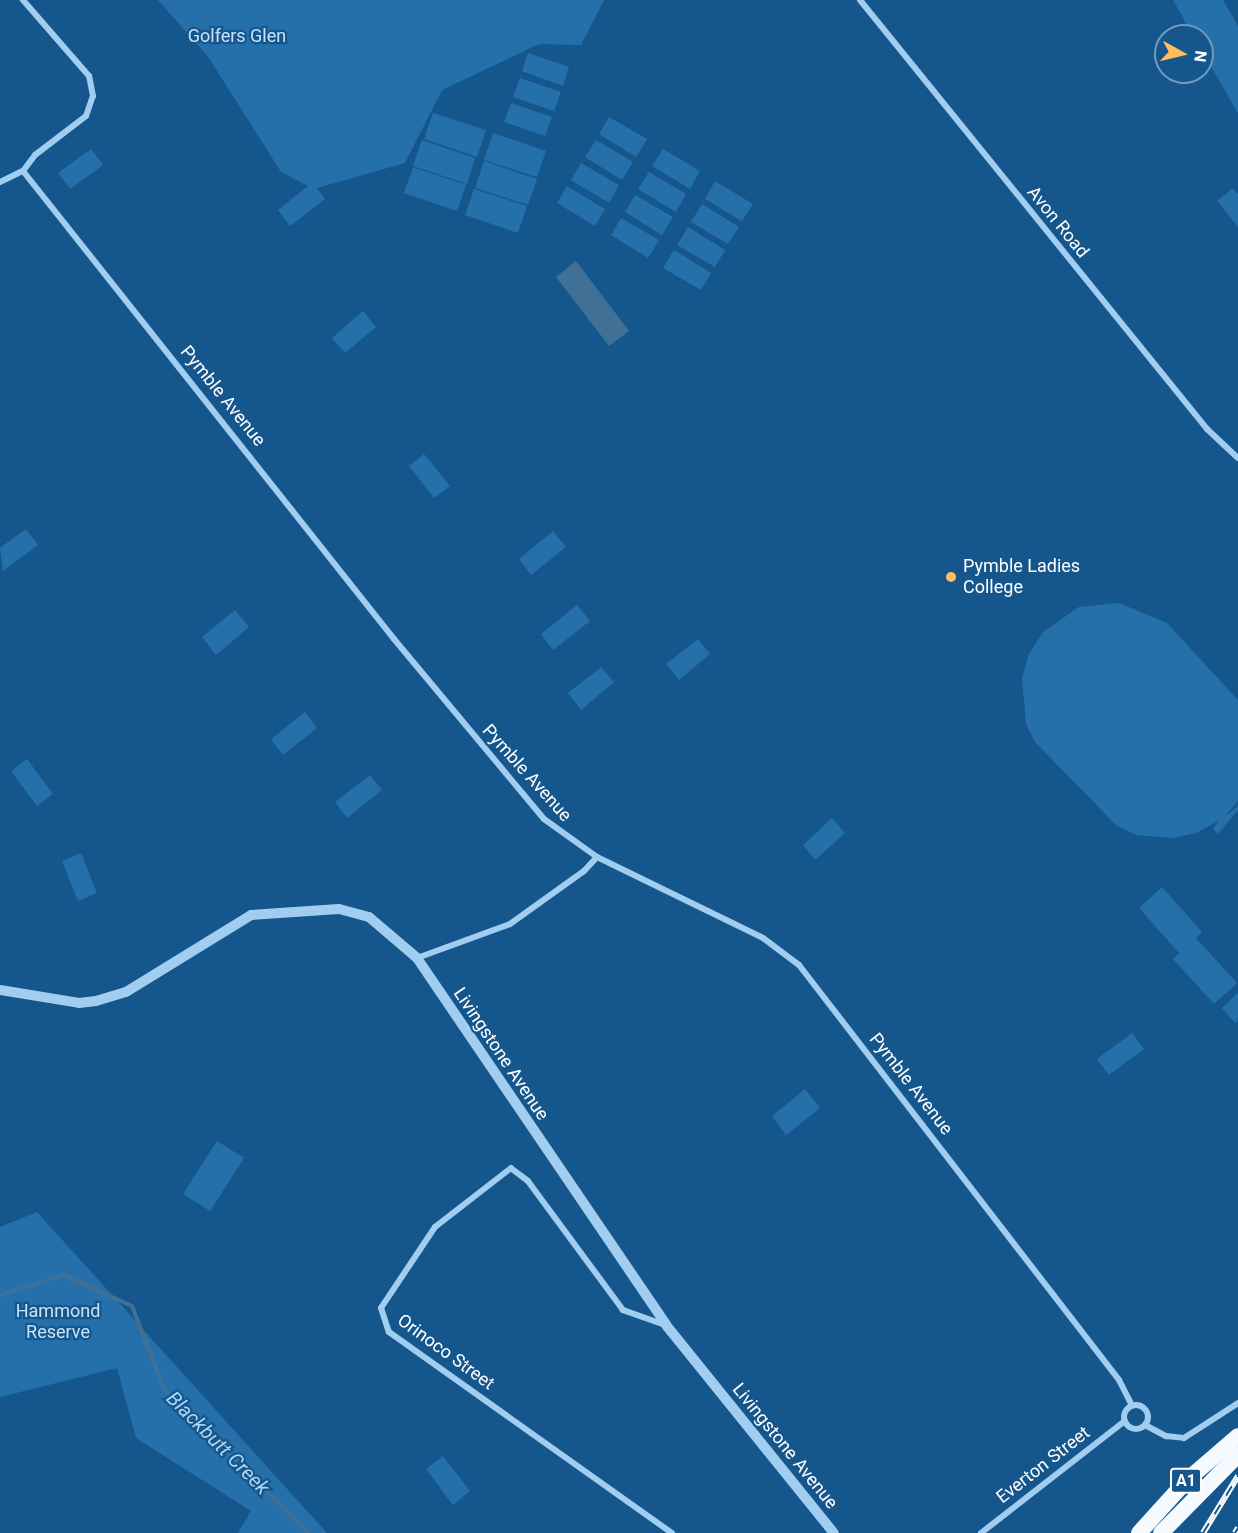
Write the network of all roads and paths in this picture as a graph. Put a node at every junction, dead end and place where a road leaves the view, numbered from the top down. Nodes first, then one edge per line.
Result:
1 (23, 0) edge
2 (860, 0) edge
3 (23, 171) junction
4 (0, 182) edge
5 (1238, 458) edge
6 (597, 857) junction
7 (417, 958) junction
8 (0, 990) edge
9 (666, 1325) junction
10 (1238, 1403) edge
11 (1132, 1405) junction
12 (1125, 1421) junction
13 (1145, 1425) junction
14 (1238, 1436) edge
15 (1238, 1455) edge
16 (672, 1533) edge
17 (834, 1533) edge
18 (981, 1533) edge
19 (1139, 1533) edge
20 (1161, 1533) edge

1 - 3 street
2 - 5 street, Avon Road
3 - 4 street
3 - 6 street, Pymble Avenue
6 - 7 street
6 - 11 street, Pymble Avenue
7 - 8 street, Livingstone Avenue
7 - 9 street, Livingstone Avenue
9 - 16 street, Orinoco Street
9 - 17 street, Livingstone Avenue
10 - 13 street
11 - 12 street
11 - 13 street, Pymble Avenue
12 - 13 street
12 - 18 street, Everton Street
14 - 19 highway, A1
15 - 20 highway, A1

